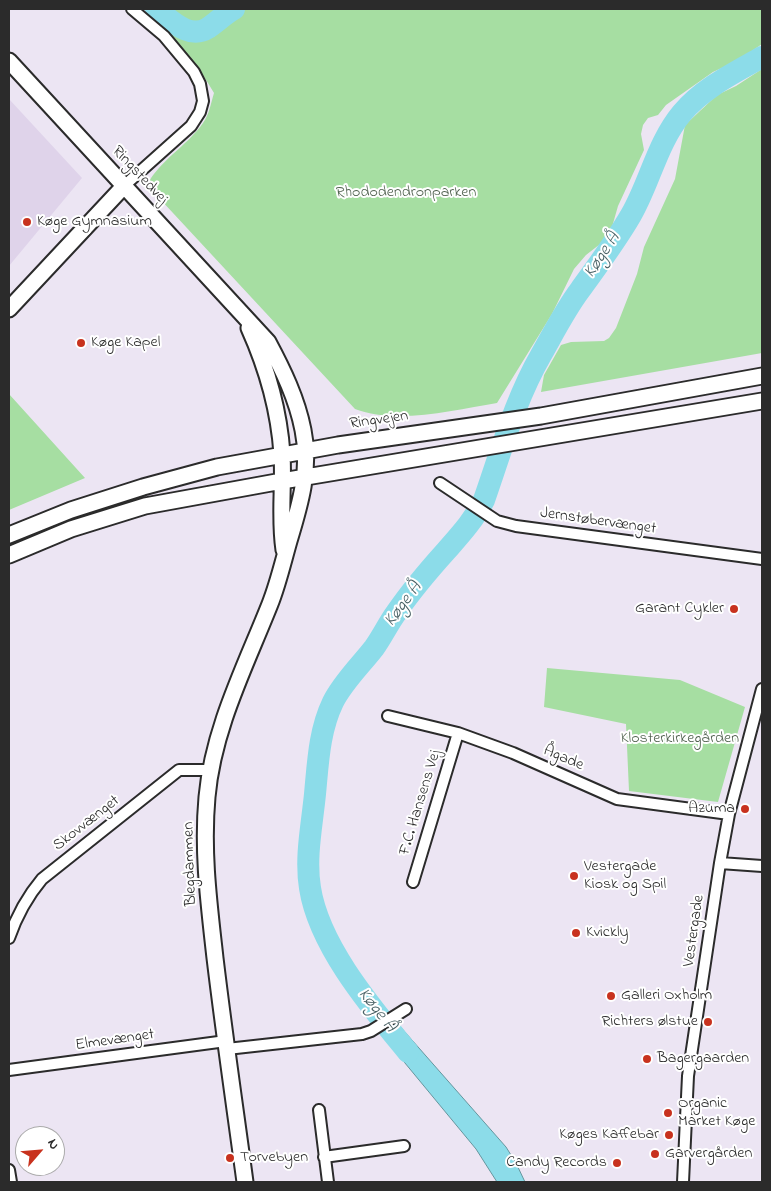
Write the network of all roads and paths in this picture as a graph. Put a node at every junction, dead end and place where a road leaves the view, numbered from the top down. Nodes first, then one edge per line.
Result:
1 (132, 9) edge
2 (9, 61) edge
3 (125, 185) junction
4 (9, 309) edge
5 (243, 316) junction
6 (762, 376) edge
7 (762, 402) edge
8 (306, 451) junction
9 (282, 455) junction
10 (305, 477) junction
11 (282, 481) junction
12 (440, 483) dead end
13 (9, 535) edge
14 (285, 554) junction
15 (9, 555) edge
16 (762, 559) edge
17 (762, 688) edge
18 (388, 716) dead end
19 (458, 733) junction
20 (211, 770) junction
21 (729, 814) junction
22 (720, 863) junction
23 (762, 866) edge
24 (413, 882) dead end
25 (9, 938) edge
26 (406, 1008) dead end
27 (226, 1045) junction
28 (9, 1070) edge
29 (319, 1110) dead end
30 (404, 1146) dead end
31 (324, 1157) junction
32 (9, 1170) edge
33 (10, 1182) edge
34 (245, 1182) edge
35 (328, 1182) edge
36 (683, 1182) edge

1 - 3 street
2 - 3 main road, Ringstedvej
3 - 4 main road
3 - 5 main road, Ringstedvej
5 - 8 main road, Ringstedvej
5 - 9 main road, Ringstedvej
6 - 8 main road, Ringvejen
7 - 10 main road
8 - 9 main road, Ringvejen
8 - 10 main road, Ringstedvej
9 - 11 main road, Ringstedvej
9 - 13 main road, Ringvejen
10 - 11 main road
10 - 14 main road, Blegdammen
11 - 14 main road, Blegdammen
11 - 15 main road
12 - 16 street, Jernstøbervænget
14 - 20 main road, Blegdammen
17 - 21 street, Vestergade
18 - 19 street, Ågade
19 - 21 street, Ågade
19 - 24 street, F.C. Hansens Vej
20 - 25 street, Skovvænget
20 - 27 main road, Blegdammen
21 - 22 street, Vestergade
22 - 23 street
22 - 36 street, Vestergade
26 - 27 street, Elmevænget
27 - 28 street, Elmevænget
27 - 34 main road, Blegdammen
29 - 31 street
30 - 31 street
31 - 35 street
32 - 33 street

